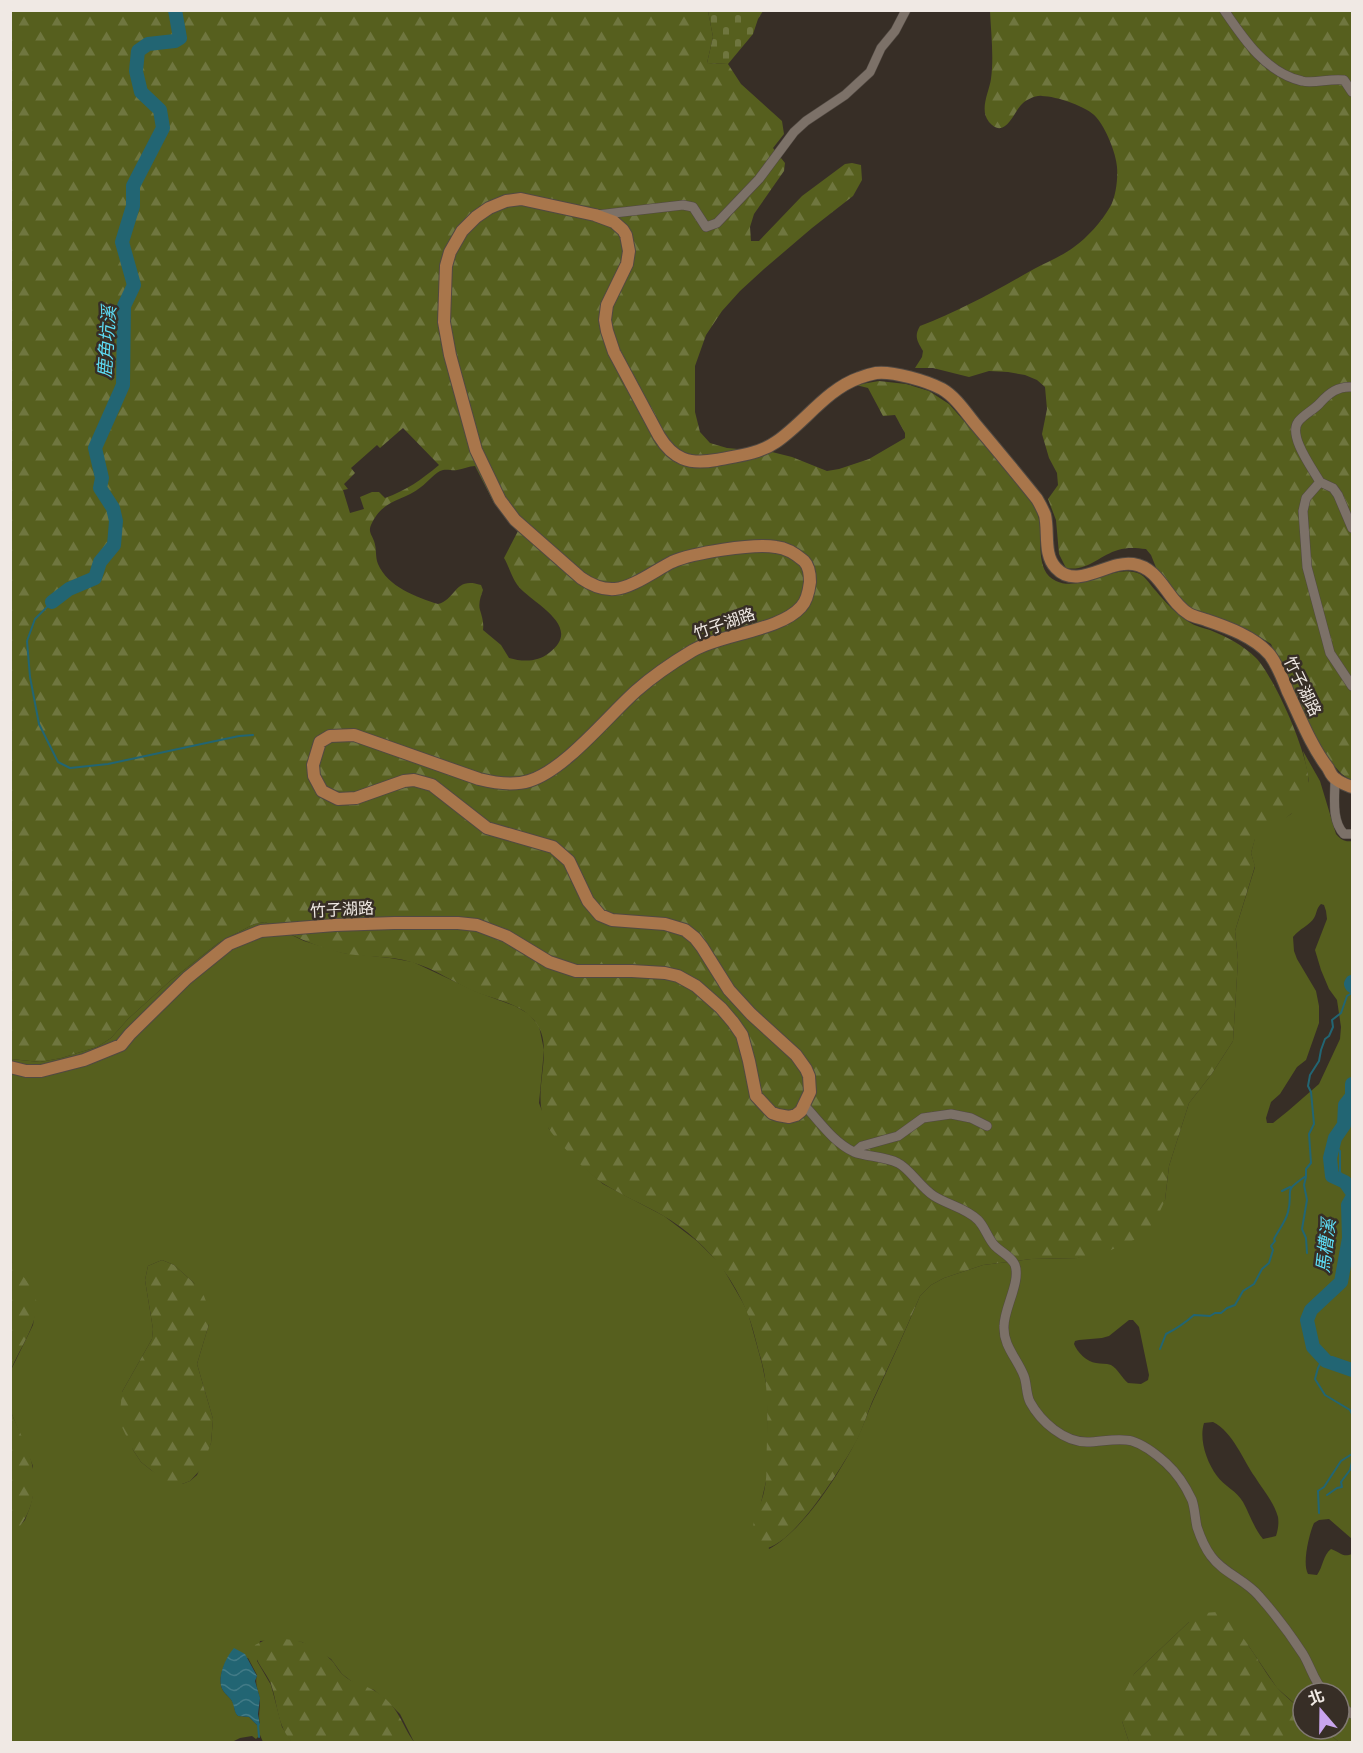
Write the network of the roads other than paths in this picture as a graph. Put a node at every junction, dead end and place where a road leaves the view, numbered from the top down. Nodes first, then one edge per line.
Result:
1 (906, 10) edge
2 (1224, 10) edge
3 (1353, 92) edge
4 (595, 215) junction
5 (1353, 387) edge
6 (1320, 482) junction
7 (1353, 528) edge
8 (1353, 686) edge
9 (1344, 783) edge
10 (1353, 834) edge
11 (10, 1066) edge
12 (805, 1106) junction
13 (987, 1126) dead end
14 (855, 1152) junction
15 (1316, 1681) edge

1 - 4 street
2 - 3 street
4 - 9 main road, 竹子湖路
4 - 12 main road, 竹子湖路
5 - 6 street
6 - 7 street
6 - 8 street
9 - 10 street
11 - 12 main road, 竹子湖路
12 - 14 street
13 - 14 street
14 - 15 street

